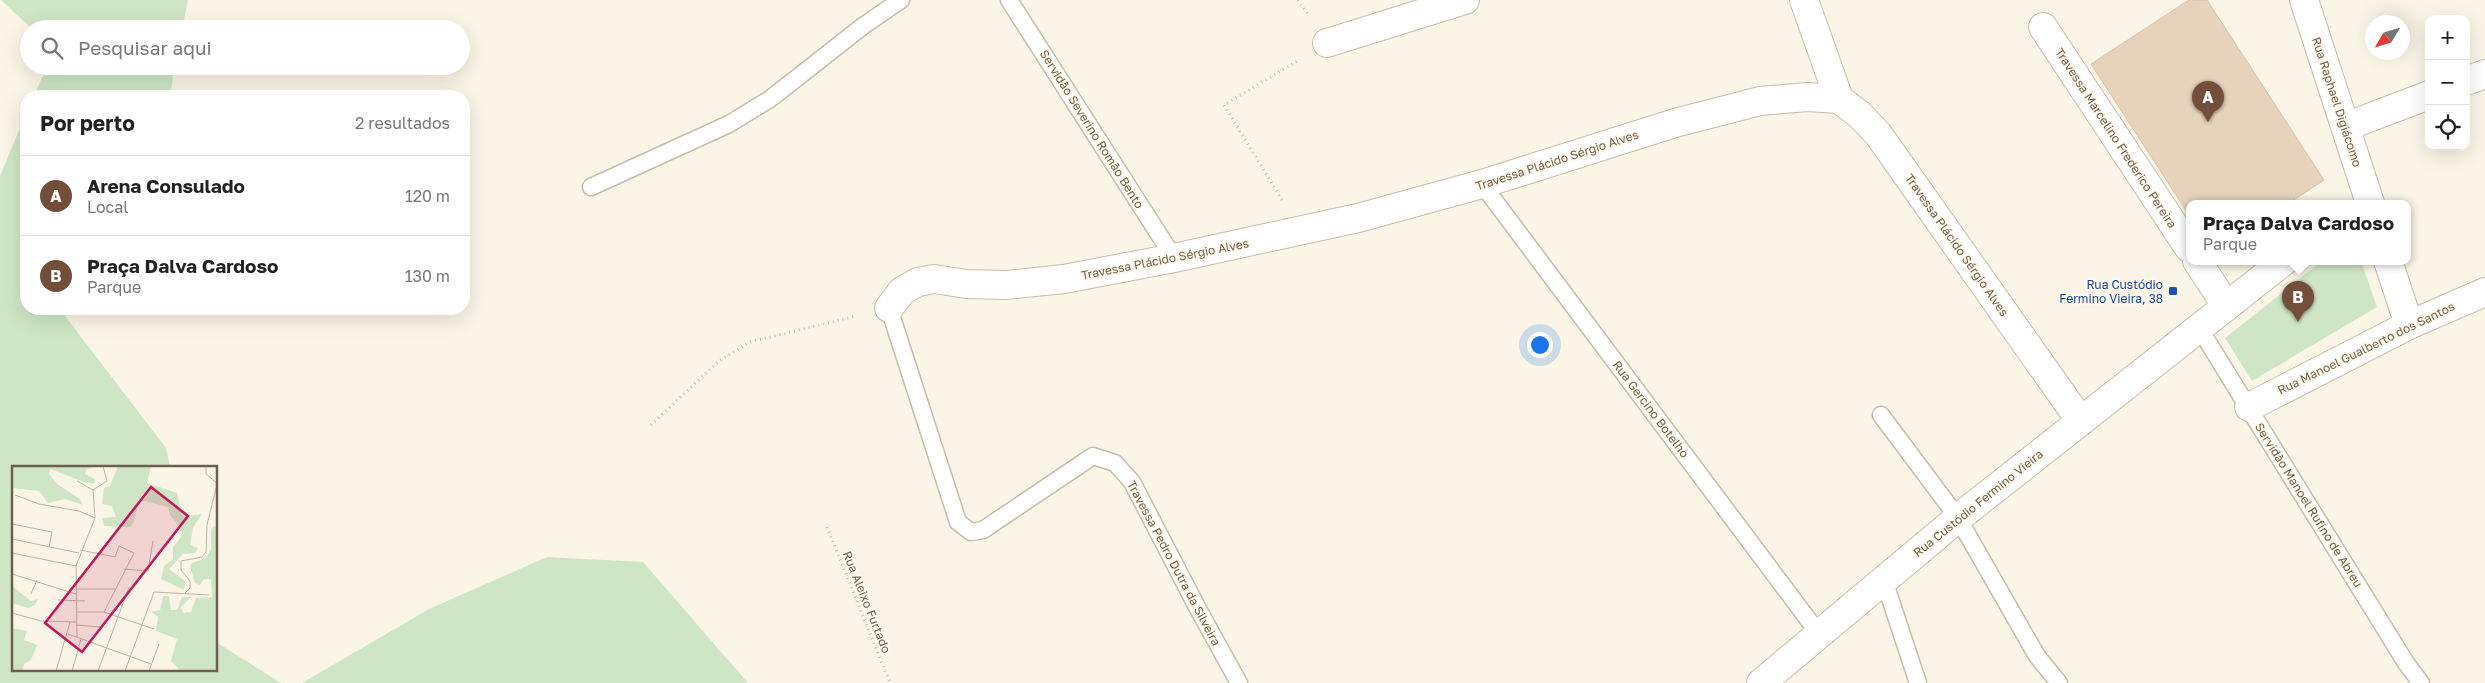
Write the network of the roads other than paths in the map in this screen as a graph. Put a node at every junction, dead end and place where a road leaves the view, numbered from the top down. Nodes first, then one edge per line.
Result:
1 (901, 0) edge
2 (1009, 0) edge
3 (1466, 0) edge
4 (1804, 0) edge
5 (2304, 0) edge
6 (2043, 27) dead end
7 (1327, 43) road end
8 (2485, 74) edge
9 (2470, 80) edge
10 (2425, 97) edge
11 (1838, 99) junction
12 (2345, 127) junction
13 (1482, 184) junction
14 (591, 187) dead end
15 (2366, 200) edge
16 (2186, 243) edge
17 (1174, 258) junction
18 (2200, 265) edge
19 (2279, 265) edge
20 (2389, 265) edge
21 (2485, 292) edge
22 (2226, 305) junction
23 (889, 308) joint
24 (2409, 325) junction
25 (2198, 326) junction
26 (2249, 407) junction
27 (1881, 415) dead end
28 (2080, 420) junction
29 (1958, 518) junction
30 (1884, 580) junction
31 (1819, 634) junction
32 (1239, 683) edge
33 (1761, 683) edge
34 (1918, 683) edge
35 (2059, 683) edge
36 (2422, 683) edge

1 - 14 lane
2 - 17 lane, Servidão Severino Romão Bento
3 - 7 street
4 - 11 street
5 - 12 street, Rua Raphael Digiácomo
6 - 16 street, Travessa Marcelino Frederico Pereira
8 - 9 street
10 - 12 street
11 - 13 street, Travessa Plácido Sérgio Alves
11 - 28 street, Travessa Plácido Sérgio Alves
12 - 15 street, Rua Raphael Digiácomo
13 - 17 street, Travessa Plácido Sérgio Alves
13 - 31 lane, Rua Gercino Botelho
17 - 23 street, Travessa Plácido Sérgio Alves
18 - 22 street
19 - 22 street, Rua Custódio Fermino Vieira
20 - 24 street
21 - 24 street, Rua Manoel Gualberto dos Santos
22 - 25 street, Rua Custódio Fermino Vieira
23 - 32 lane, Travessa Pedro Dutra da Silveira
24 - 26 street, Rua Manoel Gualberto dos Santos
25 - 26 lane, Servidão Manoel Rufino de Abreu
25 - 28 street, Rua Custódio Fermino Vieira
26 - 36 lane, Servidão Manoel Rufino de Abreu
27 - 29 lane
28 - 29 street, Rua Custódio Fermino Vieira
29 - 30 street, Rua Custódio Fermino Vieira
29 - 35 lane
30 - 31 street, Rua Custódio Fermino Vieira
30 - 34 lane
31 - 33 street, Rua Custódio Fermino Vieira

